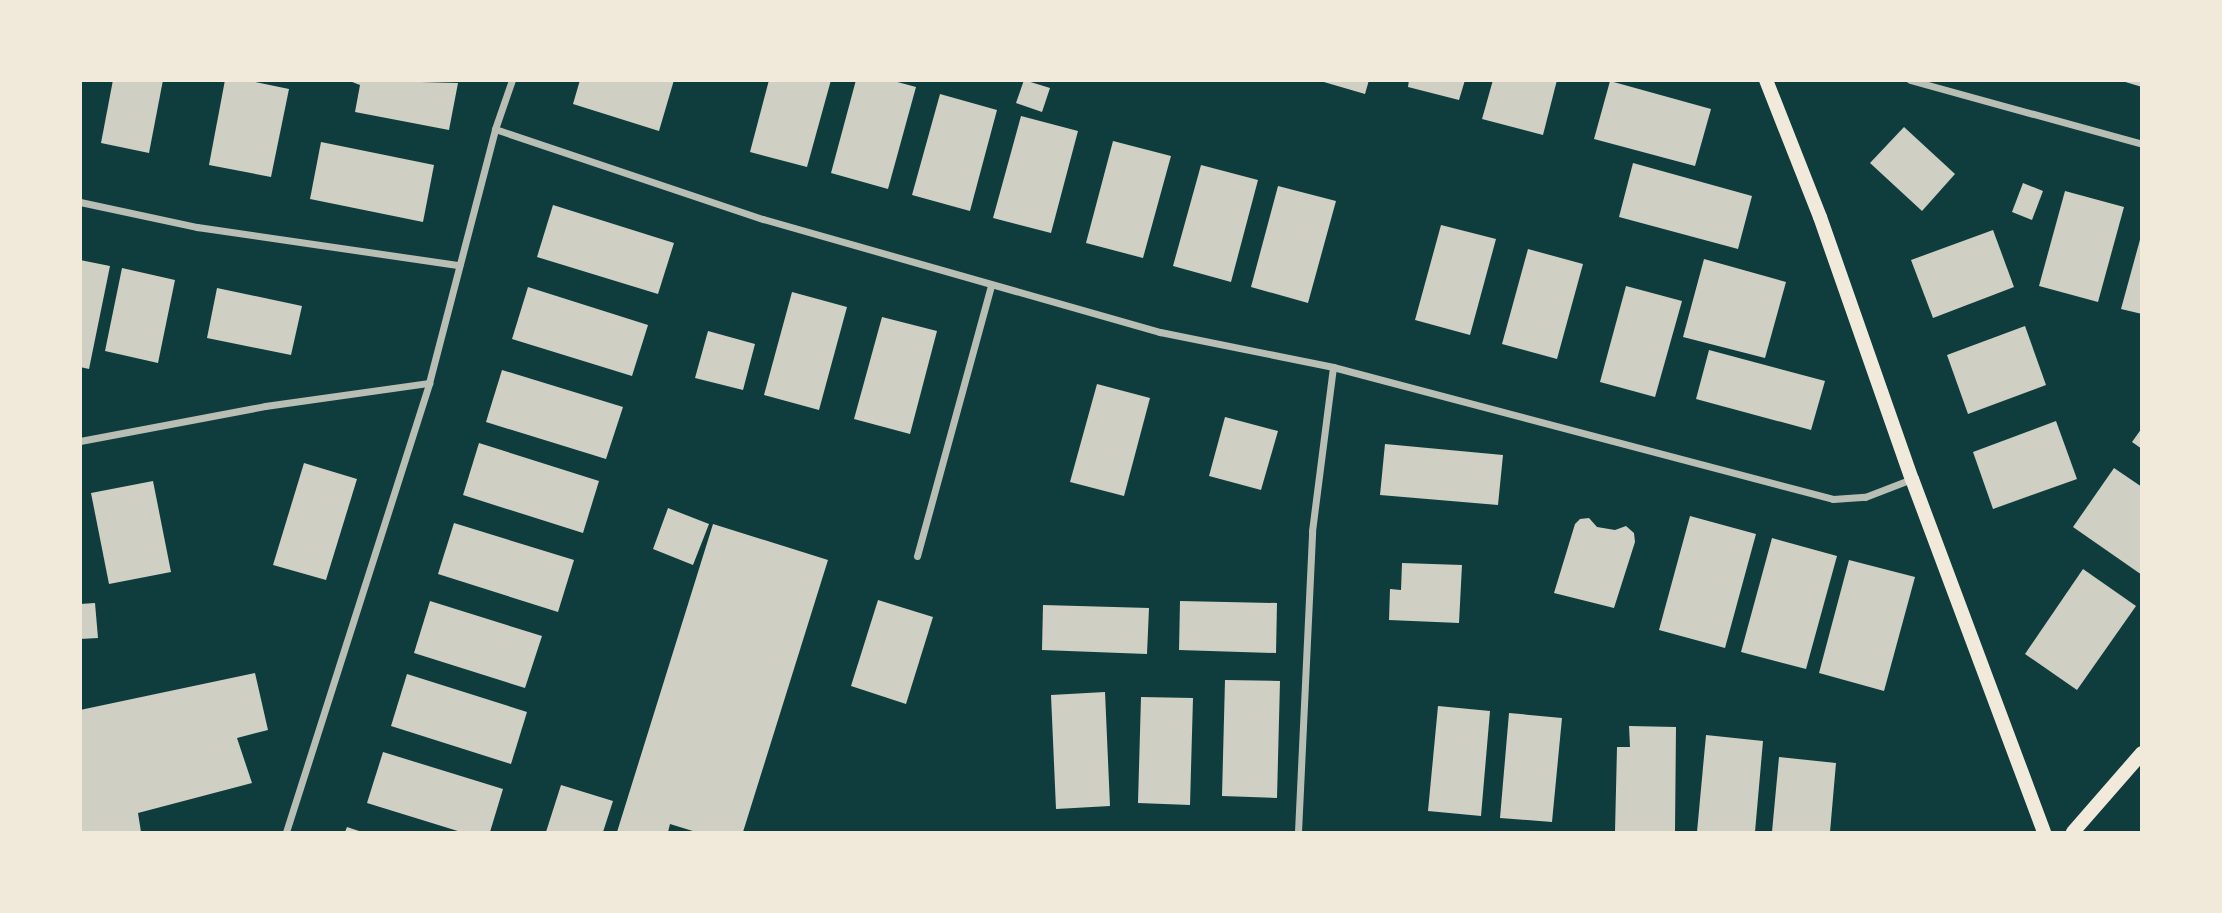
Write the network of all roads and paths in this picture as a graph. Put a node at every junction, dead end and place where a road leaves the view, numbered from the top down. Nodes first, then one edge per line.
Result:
1 (512, 80) edge
2 (1766, 80) edge
3 (1910, 80) edge
4 (495, 129) junction
5 (2141, 144) edge
6 (80, 202) edge
7 (459, 265) junction
8 (991, 285) junction
9 (1333, 367) junction
10 (429, 383) junction
11 (80, 441) edge
12 (1912, 478) junction
13 (917, 556) dead end
14 (2141, 753) edge
15 (286, 832) edge
16 (1298, 832) edge
17 (2044, 832) edge
18 (2073, 832) edge

1 - 4 street
2 - 12 main road
3 - 5 street
4 - 7 street
4 - 8 street
6 - 7 street
7 - 10 street
8 - 9 street
8 - 13 street
9 - 12 street
9 - 16 street
10 - 11 street
10 - 15 street
12 - 17 main road
14 - 18 main road

